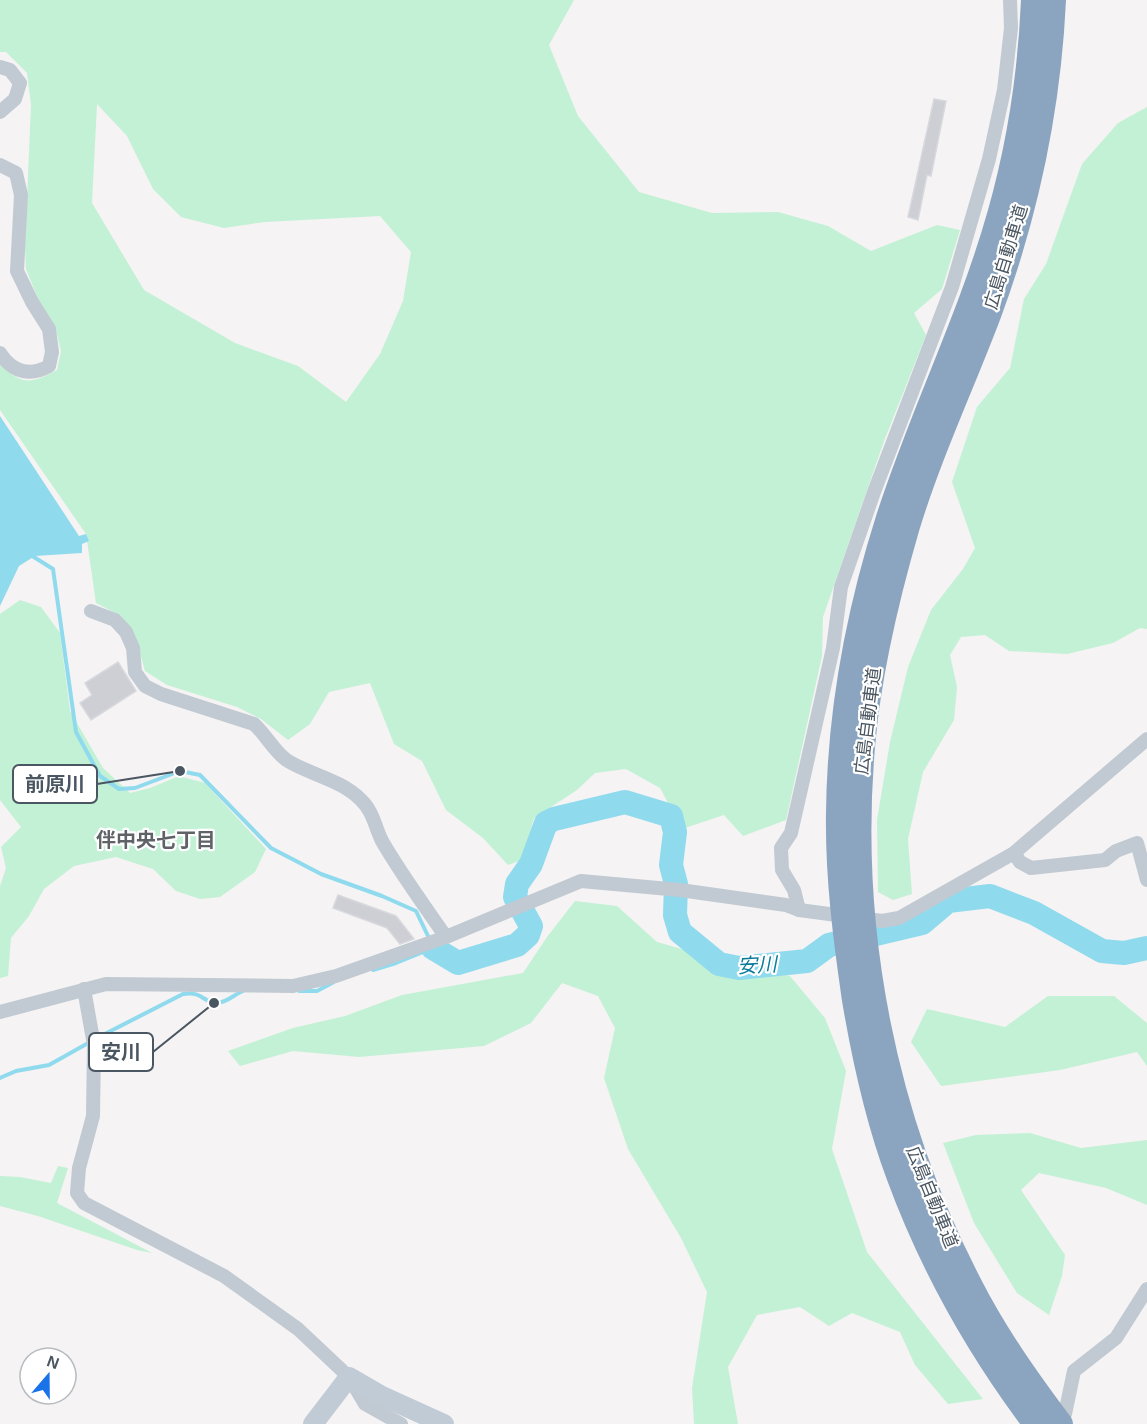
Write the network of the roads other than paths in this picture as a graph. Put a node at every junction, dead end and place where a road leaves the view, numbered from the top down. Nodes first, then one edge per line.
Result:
1 (1010, 0) edge
2 (1033, 0) edge
3 (1054, 0) edge
4 (0, 67) edge
5 (0, 112) edge
6 (0, 165) edge
7 (0, 353) edge
8 (91, 611) dead end
9 (1147, 739) edge
10 (1014, 853) junction
11 (1147, 880) edge
12 (850, 881) junction
13 (798, 910) junction
14 (446, 937) junction
15 (84, 989) junction
16 (0, 1012) edge
17 (1147, 1289) edge
18 (349, 1377) junction
19 (1018, 1384) junction
20 (313, 1424) edge
21 (401, 1424) edge
22 (444, 1424) edge
23 (1035, 1424) edge
24 (1059, 1424) edge

1 - 13 street
2 - 12 highway, 広島自動車道
3 - 12 highway, 広島自動車道
4 - 5 street
6 - 7 street
8 - 14 street
9 - 10 street
10 - 11 street
10 - 13 street
12 - 19 highway, 広島自動車道
13 - 14 street
14 - 15 street
15 - 16 street
15 - 18 street
17 - 24 street
18 - 20 street
18 - 21 street
18 - 22 street
19 - 23 highway, 広島自動車道
19 - 24 highway, 広島自動車道

